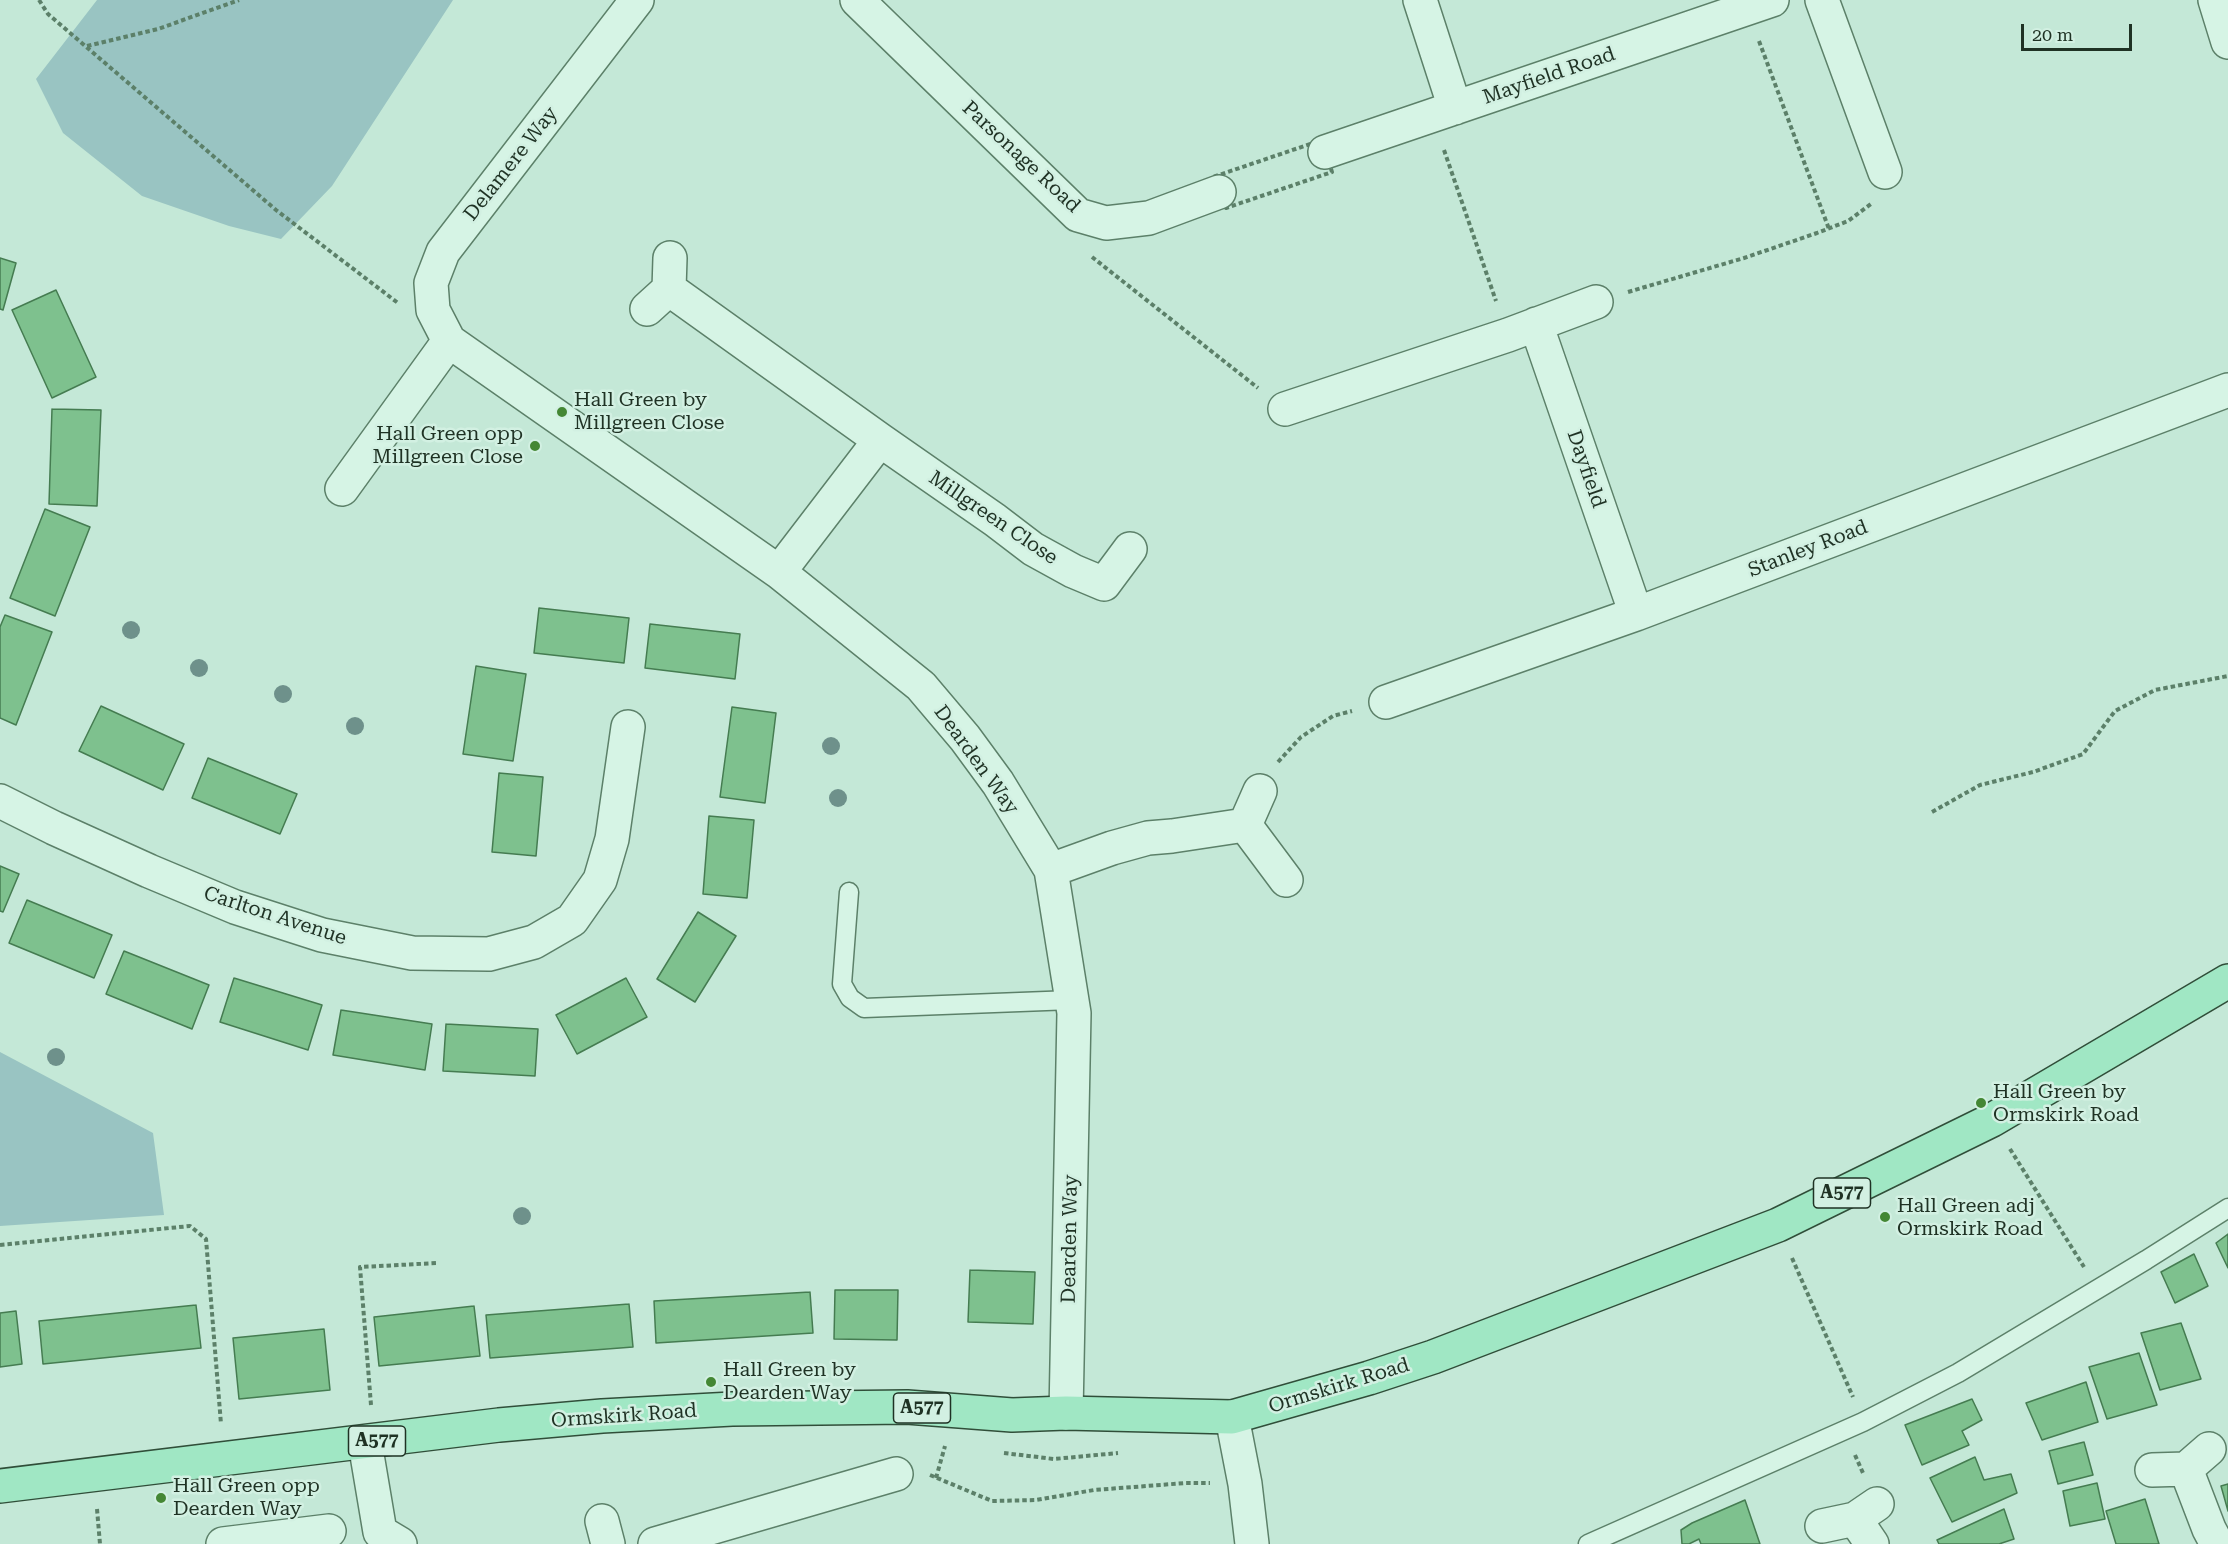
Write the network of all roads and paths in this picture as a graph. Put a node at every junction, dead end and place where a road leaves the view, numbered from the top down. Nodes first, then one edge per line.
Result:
1 (39, 0) edge
2 (239, 0) edge
3 (637, 0) edge
4 (857, 0) edge
5 (1420, 0) edge
6 (1822, 0) edge
7 (2215, 0) edge
8 (1760, 5) edge
9 (2228, 42) edge
10 (86, 46) junction
11 (1443, 111) junction
12 (1326, 152) junction
13 (1885, 172) joint
14 (1219, 192) junction
15 (1078, 215) junction
16 (1829, 229) junction
17 (662, 286) dead end
18 (1596, 302) joint
19 (406, 309) dead end
20 (1522, 330) junction
21 (449, 341) junction
22 (2228, 390) edge
23 (1285, 409) joint
24 (880, 440) junction
25 (342, 489) dead end
26 (1130, 549) dead end
27 (779, 572) junction
28 (1636, 614) junction
29 (2228, 676) edge
30 (1386, 702) joint
31 (628, 727) dead end
32 (1260, 791) joint
33 (0, 801) edge
34 (1932, 812) dead end
35 (1245, 825) junction
36 (1051, 870) junction
37 (1286, 880) dead end
38 (849, 892) dead end
39 (2228, 981) edge
40 (1072, 1000) junction
41 (1992, 1120) junction
42 (2228, 1208) edge
43 (1778, 1225) junction
44 (0, 1245) edge
45 (438, 1263) dead end
46 (2097, 1289) junction
47 (1066, 1413) junction
48 (1232, 1417) junction
49 (1863, 1422) junction
50 (1844, 1430) junction
51 (369, 1442) junction
52 (943, 1455) dead end
53 (224, 1458) junction
54 (2152, 1470) dead end
55 (896, 1474) joint
56 (936, 1478) junction
57 (1245, 1484) junction
58 (0, 1486) edge
59 (1868, 1522) edge
60 (1822, 1526) dead end
61 (329, 1531) dead end
62 (1595, 1543) edge
63 (223, 1544) edge
64 (400, 1544) edge
65 (655, 1544) edge
66 (1252, 1544) edge
67 (2217, 1544) edge

1 - 10 path
2 - 10 path
3 - 21 street, Delamere Way
4 - 15 street, Parsonage Road
5 - 11 street
6 - 13 street
7 - 9 street
8 - 11 street, Mayfield Road
8 - 16 path
10 - 19 path
11 - 12 street, Mayfield Road
11 - 20 path
12 - 14 path
12 - 14 path
13 - 16 path
14 - 15 street, Parsonage Road
15 - 23 path
16 - 18 path
17 - 24 street, Millgreen Close
18 - 20 street
20 - 23 street
20 - 28 street, Dayfield
21 - 25 street
21 - 27 street, Dearden Way
22 - 28 street, Stanley Road
24 - 26 street, Millgreen Close
24 - 27 street
27 - 36 street, Dearden Way
28 - 30 street, Stanley Road
29 - 34 path
30 - 32 path
31 - 33 street, Carlton Avenue
32 - 35 street
35 - 36 street
35 - 37 street
36 - 40 street, Dearden Way
38 - 40 lane
39 - 41 main road, Ormskirk Road / A577
40 - 47 street, Dearden Way
41 - 43 main road, Ormskirk Road / A577
41 - 46 path
42 - 46 lane
43 - 48 main road, Ormskirk Road / A577
43 - 49 path
44 - 53 path
45 - 51 path
46 - 49 lane
47 - 48 main road, Ormskirk Road / A577
47 - 51 main road, Ormskirk Road / A577
48 - 57 street
49 - 50 lane
50 - 59 path
50 - 62 lane
51 - 53 main road, Ormskirk Road / A577
51 - 64 street
52 - 56 path
53 - 58 main road, Ormskirk Road / A577
54 - 67 street
55 - 56 path
55 - 65 street
56 - 57 path
57 - 66 street
59 - 60 street
61 - 63 street

